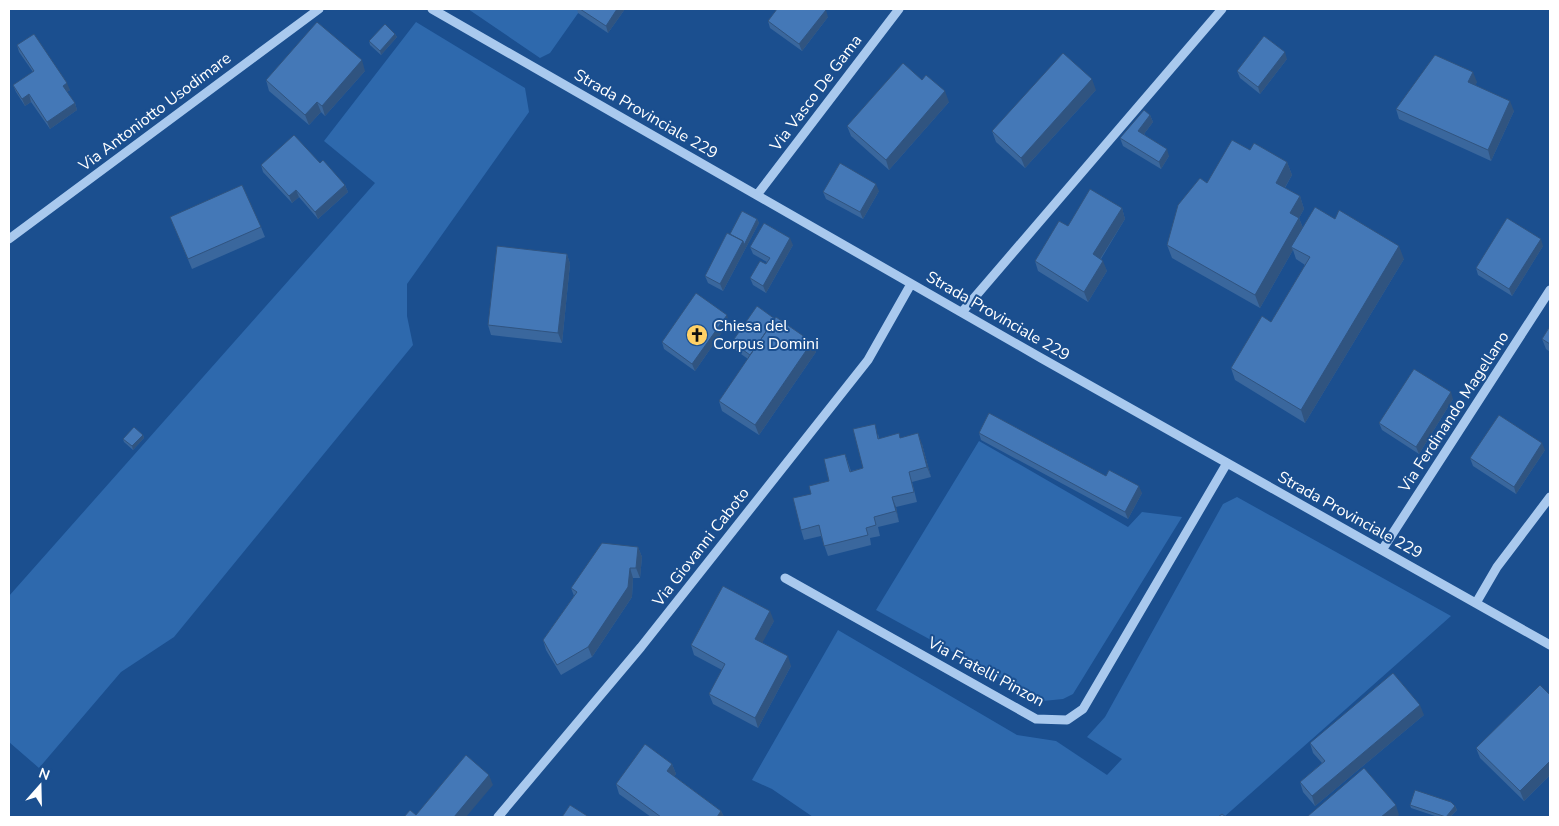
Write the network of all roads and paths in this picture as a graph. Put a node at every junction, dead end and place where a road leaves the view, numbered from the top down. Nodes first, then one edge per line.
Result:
1 (318, 9) edge
2 (432, 9) edge
3 (899, 9) edge
4 (1222, 9) edge
5 (756, 195) junction
6 (9, 239) edge
7 (911, 284) junction
8 (1550, 290) edge
9 (962, 312) junction
10 (1227, 463) junction
11 (1550, 497) edge
12 (1382, 550) junction
13 (785, 578) dead end
14 (1476, 603) junction
15 (1550, 645) edge
16 (498, 817) edge

1 - 6 street, Via Antoniotto Usodimare
2 - 5 street, Strada Provinciale 229
3 - 5 street, Via Vasco De Gama
4 - 9 street
5 - 7 street, Strada Provinciale 229
7 - 9 street, Strada Provinciale 229
7 - 16 street, Via Giovanni Caboto
8 - 12 street, Via Ferdinando Magellano
9 - 10 street, Strada Provinciale 229
10 - 12 street, Strada Provinciale 229
10 - 13 street, Via Fratelli Pinzon
11 - 14 street
12 - 14 street, Strada Provinciale 229
14 - 15 street, Strada Provinciale 229

